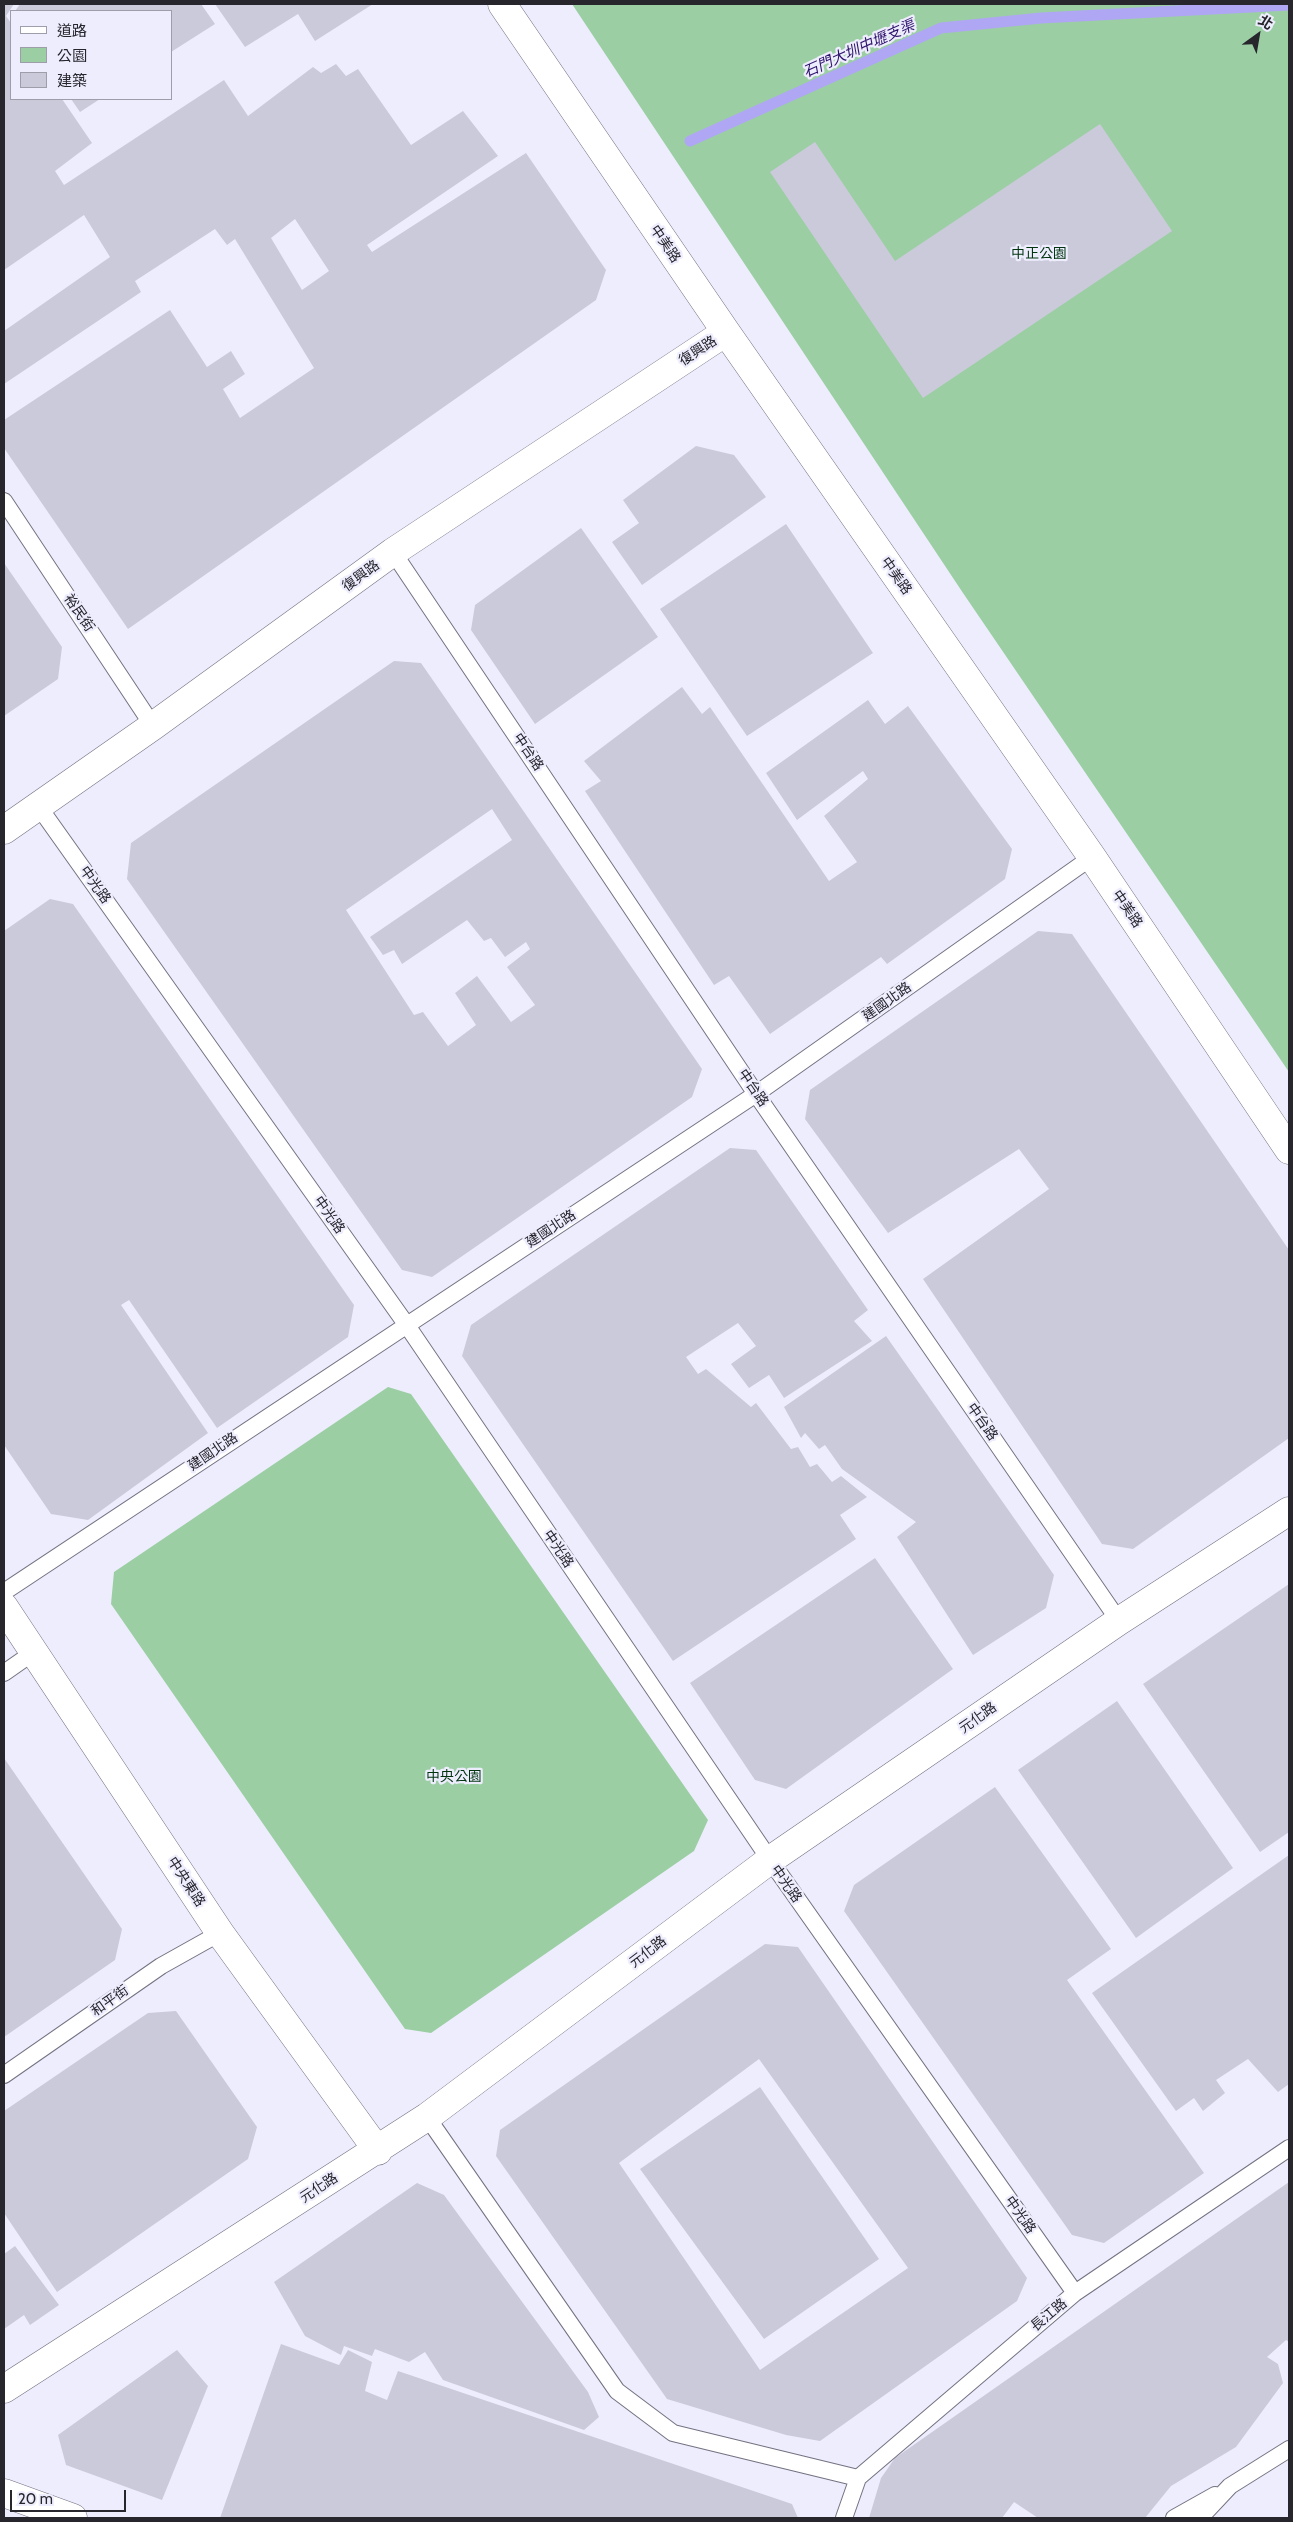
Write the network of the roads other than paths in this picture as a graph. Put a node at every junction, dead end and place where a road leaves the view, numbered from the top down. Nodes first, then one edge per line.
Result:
1 (502, 4) edge
2 (726, 332) junction
3 (4, 501) edge
4 (393, 552) junction
5 (153, 726) junction
6 (39, 807) junction
7 (4, 830) edge
8 (1092, 857) junction
9 (756, 1094) junction
10 (1289, 1150) edge
11 (406, 1324) junction
12 (1289, 1511) edge
13 (4, 1592) edge
14 (4, 1607) edge
15 (1119, 1621) junction
16 (34, 1652) junction
17 (4, 1673) edge
18 (770, 1860) junction
19 (220, 1933) junction
20 (4, 2075) edge
21 (427, 2117) junction
22 (1289, 2148) edge
23 (378, 2151) junction
24 (1075, 2293) junction
25 (4, 2389) edge
26 (1289, 2450) edge
27 (858, 2478) junction
28 (1230, 2486) junction
29 (4, 2494) edge
30 (73, 2518) edge
31 (844, 2518) edge
32 (1174, 2518) edge
33 (1200, 2518) edge

1 - 2 street, 中美路
2 - 4 street, 復興路
2 - 8 street, 中美路
3 - 5 lane, 裕民街
4 - 5 street, 復興路
4 - 9 lane, 中台路
5 - 6 street, 復興路
6 - 7 street, 復興路
6 - 11 lane, 中光路
8 - 9 lane, 建國北路
8 - 10 street, 中美路
9 - 11 lane, 建國北路
9 - 15 lane, 中台路
11 - 13 lane, 建國北路
11 - 18 lane, 中光路
12 - 15 street, 元化路
14 - 16 street, 中央東路
15 - 18 street, 元化路
16 - 17 lane
16 - 19 street, 中央東路
18 - 21 street, 元化路
18 - 24 lane, 中光路
19 - 20 lane, 和平街
19 - 23 street, 中央東路
21 - 23 street, 元化路
21 - 27 lane
22 - 24 lane, 長江路
23 - 25 street, 元化路
24 - 27 lane, 長江路
26 - 28 lane
27 - 31 lane
28 - 32 lane
28 - 33 lane
29 - 30 street

